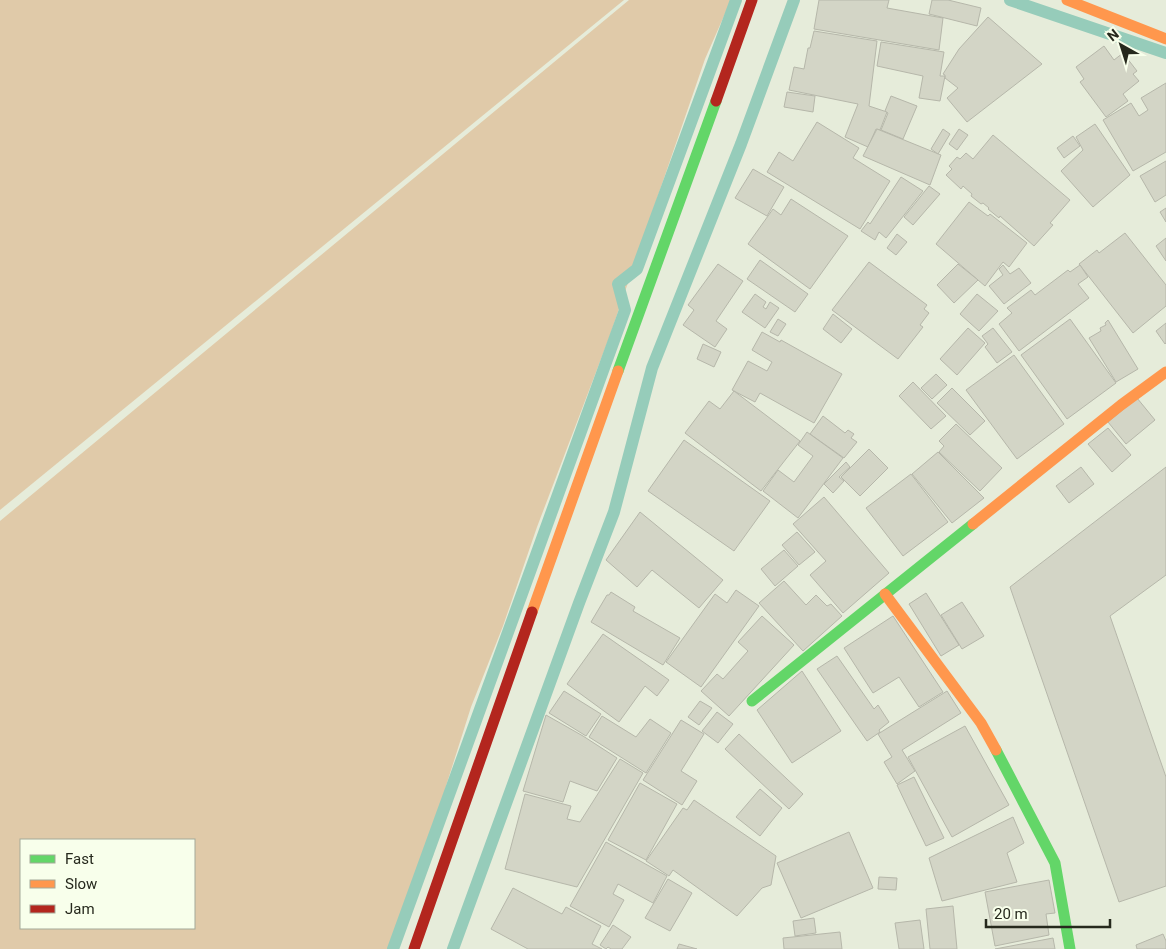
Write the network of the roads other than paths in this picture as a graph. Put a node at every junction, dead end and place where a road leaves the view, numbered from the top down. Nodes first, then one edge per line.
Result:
1 (752, 0) edge
2 (1067, 0) edge
3 (1166, 39) edge
4 (1166, 372) edge
5 (885, 594) junction
6 (752, 701) dead end
7 (414, 949) edge
8 (1070, 949) edge

1 - 7 street
2 - 3 street
4 - 5 street
5 - 6 street
5 - 8 street

